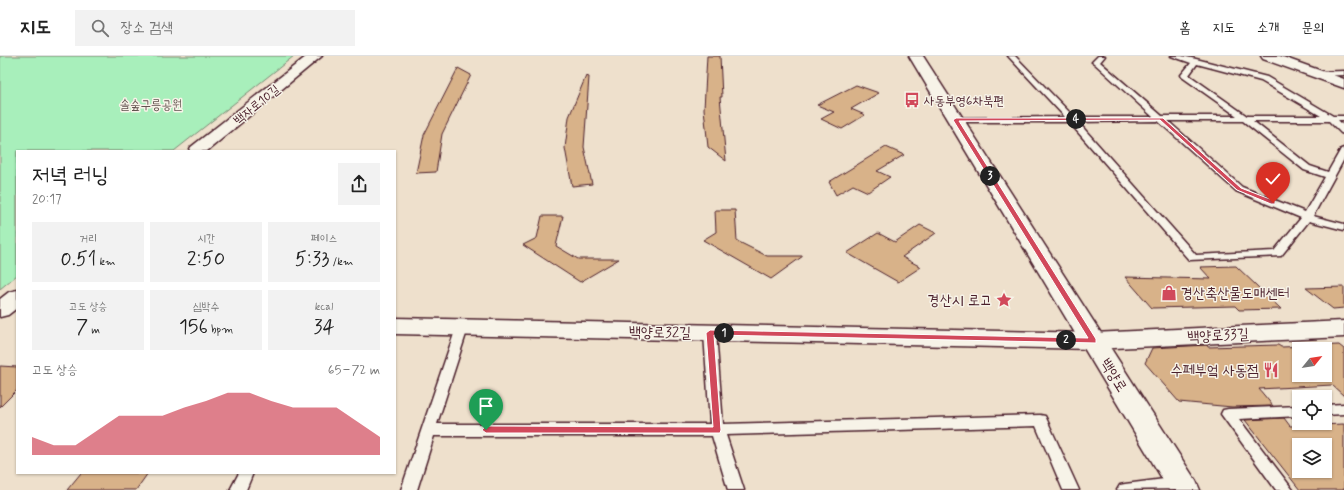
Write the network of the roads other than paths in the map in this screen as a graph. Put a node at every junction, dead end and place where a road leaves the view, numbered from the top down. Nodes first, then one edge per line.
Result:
1 (315, 56) edge
2 (916, 56) edge
3 (1011, 56) edge
4 (1102, 56) edge
5 (1174, 56) edge
6 (1268, 56) edge
7 (1196, 61) junction
8 (1344, 73) edge
9 (1314, 74) junction
10 (1344, 84) edge
11 (1331, 118) junction
12 (1344, 118) edge
13 (1071, 119) junction
14 (1161, 119) junction
15 (1246, 119) junction
16 (956, 120) junction
17 (1344, 131) edge
18 (198, 150) edge
19 (1344, 151) edge
20 (1330, 176) junction
21 (1307, 217) junction
22 (1344, 227) edge
23 (16, 297) edge
24 (0, 310) edge
25 (0, 318) edge
26 (16, 318) edge
27 (396, 326) edge
28 (462, 328) junction
29 (1344, 329) edge
30 (710, 333) junction
31 (1093, 341) junction
32 (1344, 409) edge
33 (1332, 410) edge
34 (1292, 411) edge
35 (429, 430) junction
36 (717, 430) junction
37 (246, 474) edge
38 (1183, 486) edge
39 (238, 490) edge
40 (409, 490) edge
41 (736, 490) edge
42 (1071, 490) edge
43 (1125, 490) edge
44 (1285, 490) edge

1 - 18 street, 백자로10길
2 - 16 street, 백양로
3 - 13 lane
4 - 14 lane
5 - 7 lane
6 - 9 street
7 - 11 lane
7 - 15 lane
8 - 9 lane
9 - 10 street
11 - 12 lane
11 - 15 lane
11 - 17 lane
13 - 14 lane
13 - 16 lane
13 - 21 lane
14 - 15 lane
14 - 21 lane
15 - 20 lane
16 - 31 street, 백양로
19 - 20 lane
20 - 21 lane
21 - 22 lane
23 - 24 street
25 - 26 street
27 - 28 street, 백양로32길
28 - 30 street, 백양로32길
28 - 35 lane
29 - 31 street, 백양로33길
30 - 31 street, 백양로32길
30 - 36 lane
31 - 38 street, 백양로
32 - 33 lane
34 - 44 lane
35 - 36 lane
35 - 40 lane
36 - 41 lane
36 - 42 lane
37 - 39 lane
38 - 43 lane

